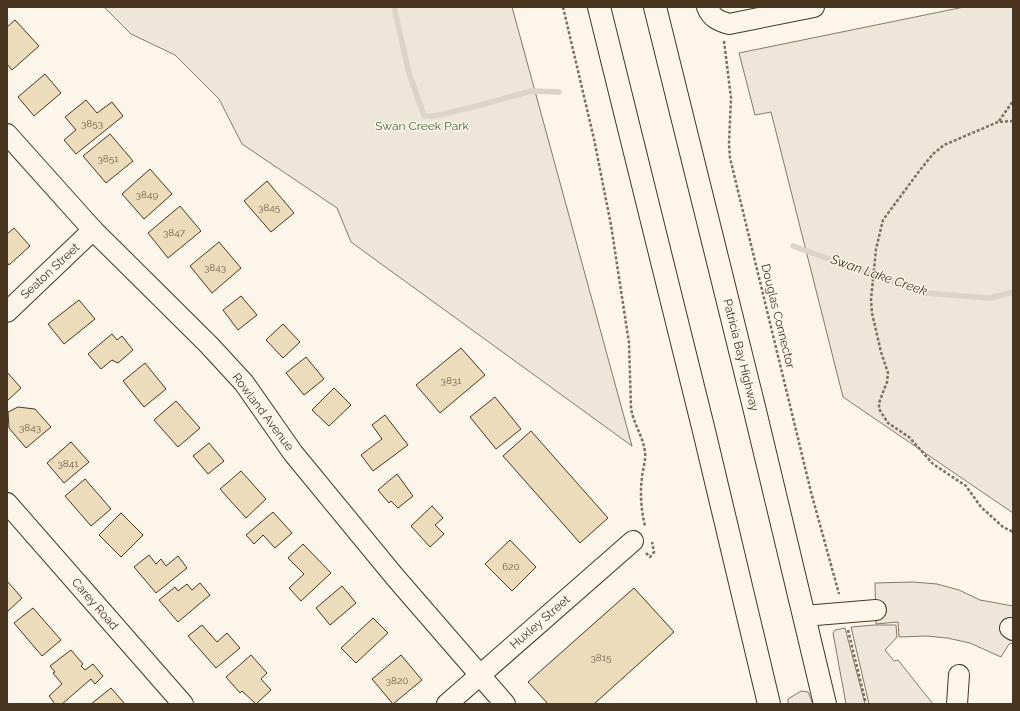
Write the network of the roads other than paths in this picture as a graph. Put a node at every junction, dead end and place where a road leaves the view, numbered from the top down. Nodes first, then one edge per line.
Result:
1 (599, 7) edge
2 (655, 7) edge
3 (814, 7) edge
4 (712, 14) edge
5 (7, 134) edge
6 (93, 230) junction
7 (7, 312) edge
8 (7, 503) edge
9 (644, 537) road end
10 (876, 610) dead end
11 (804, 616) junction
12 (479, 674) junction
13 (960, 676) dead end
14 (183, 704) edge
15 (447, 704) edge
16 (505, 704) edge
17 (769, 704) edge
18 (826, 704) edge
19 (957, 704) edge

1 - 17 highway
2 - 11 highway, Patricia Bay Highway
3 - 4 street
5 - 6 street, Rowland Avenue
6 - 7 street, Seaton Street
6 - 12 street, Rowland Avenue
8 - 14 street, Carey Road
9 - 12 street, Huxley Street
10 - 11 street
11 - 18 highway, Patricia Bay Highway
12 - 15 street, Huxley Street
12 - 16 street, Rowland Avenue
13 - 19 street

